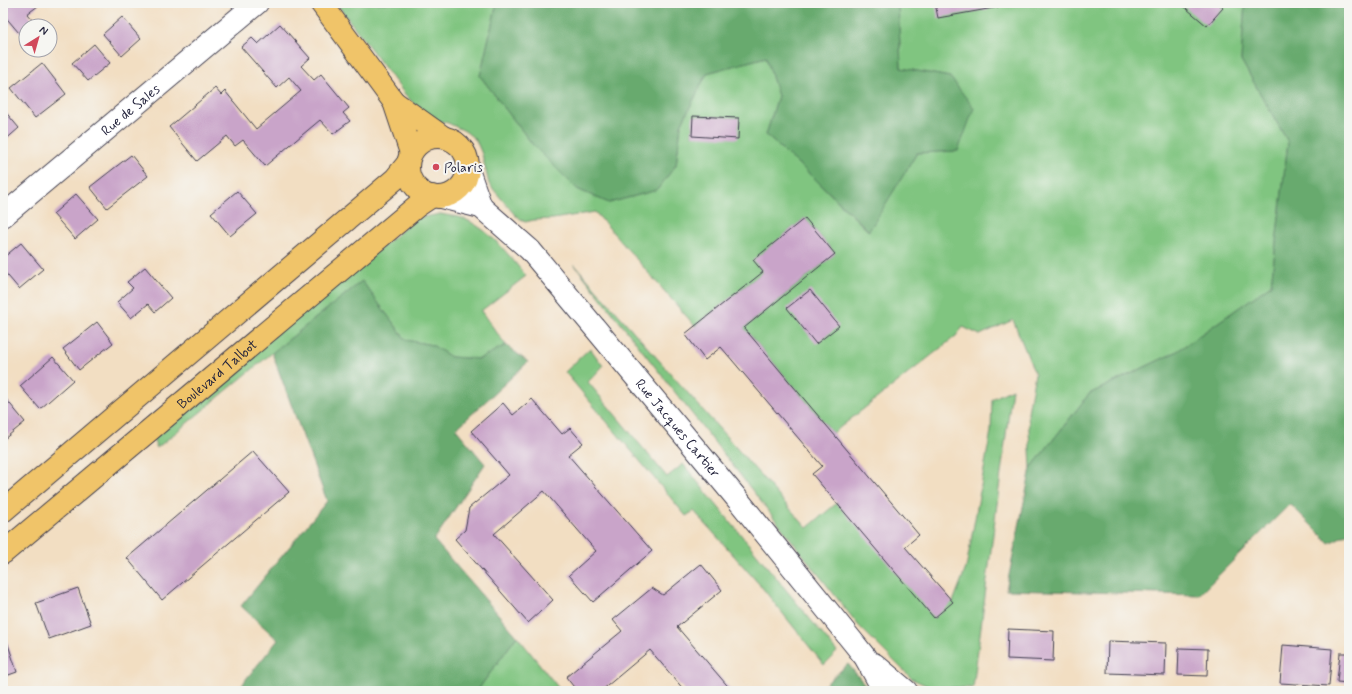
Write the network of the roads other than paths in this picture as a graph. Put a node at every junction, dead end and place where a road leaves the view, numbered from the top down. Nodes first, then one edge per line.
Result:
1 (257, 3) edge
2 (321, 3) edge
3 (394, 102) junction
4 (443, 137) junction
5 (409, 158) junction
6 (468, 170) junction
7 (436, 197) junction
8 (481, 207) junction
9 (3, 216) edge
10 (3, 511) edge
11 (3, 553) edge
12 (865, 658) junction
13 (884, 691) edge
14 (906, 691) edge

1 - 9 street, Rue de Sales
2 - 3 main road
3 - 4 main road
3 - 5 main road
4 - 5 main road
4 - 6 main road
5 - 7 main road
5 - 10 main road
6 - 7 main road
6 - 8 street, Rue Jacques Cartier
7 - 8 street, Rue Jacques Cartier
7 - 11 main road, Boulevard Talbot
8 - 12 street, Rue Jacques Cartier
12 - 13 street, Rue Jacques Cartier
12 - 14 street, Rue Jacques Cartier

